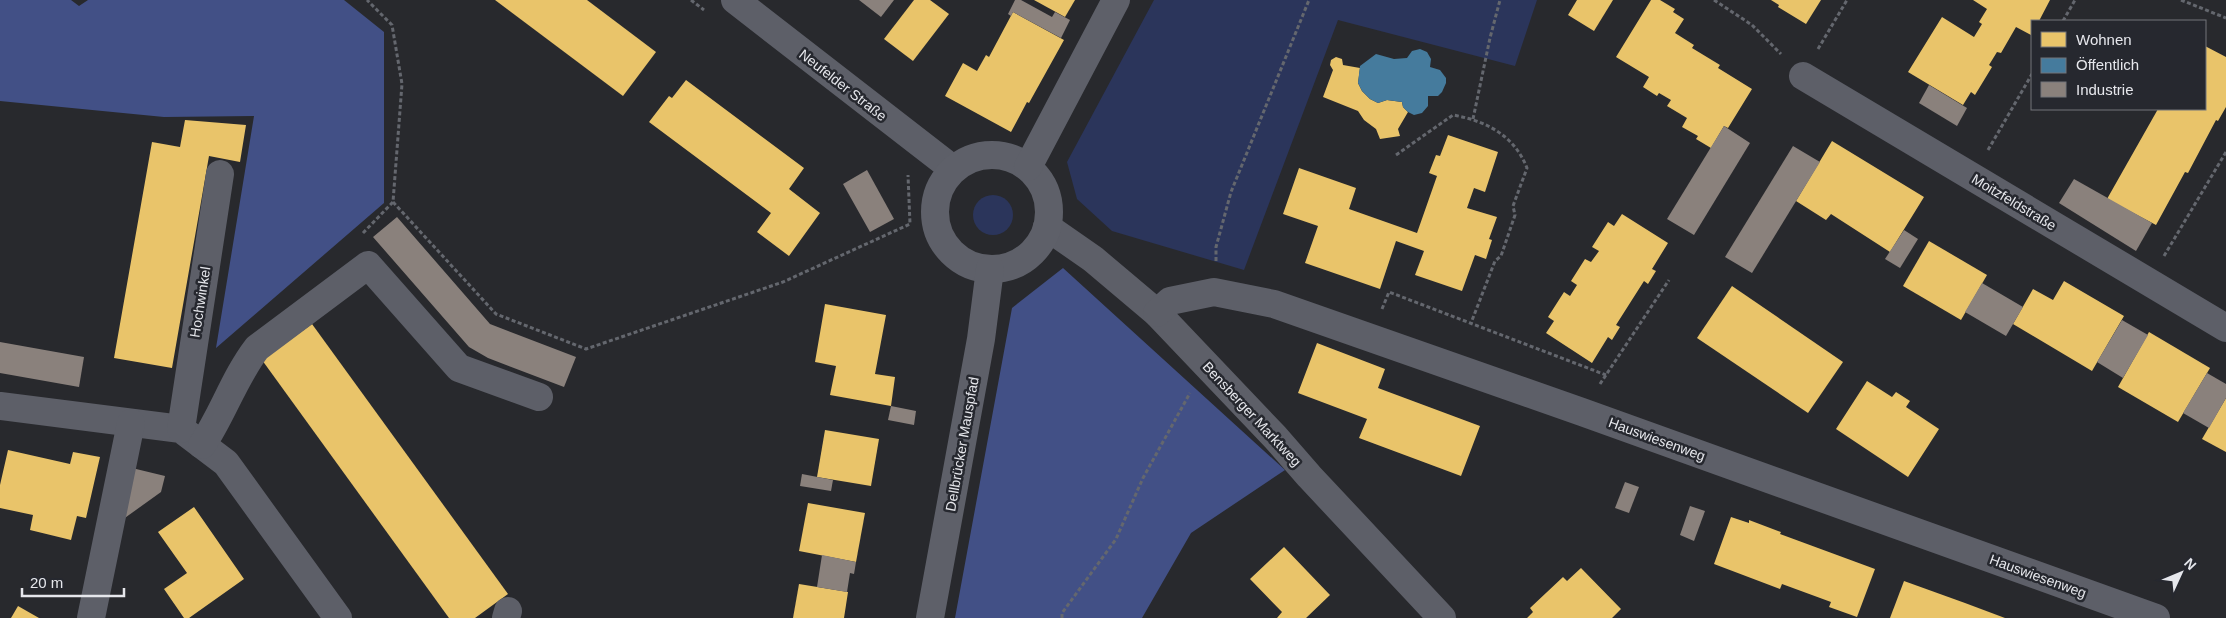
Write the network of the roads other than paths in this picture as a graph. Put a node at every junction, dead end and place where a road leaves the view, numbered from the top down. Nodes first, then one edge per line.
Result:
1 (735, 0) edge
2 (1116, 0) edge
3 (1803, 76) road end
4 (1028, 167) junction
5 (953, 169) junction
6 (220, 174) dead end
7 (1047, 227) junction
8 (990, 269) junction
9 (1157, 313) junction
10 (2226, 328) edge
11 (539, 397) dead end
12 (0, 406) edge
13 (131, 423) junction
14 (181, 429) junction
15 (202, 446) junction
16 (91, 618) edge
17 (338, 618) edge
18 (930, 618) edge
19 (1442, 618) edge
20 (2156, 618) edge

1 - 5 street, Neufelder Straße
2 - 4 main road
3 - 10 street, Moitzfeldstraße
4 - 5 main road
4 - 7 main road
5 - 8 main road
6 - 14 street, Hochwinkel
7 - 8 main road
7 - 9 street, Bensberger Marktweg
8 - 18 main road, Dellbrücker Mauspfad
9 - 19 street, Bensberger Marktweg
9 - 20 street, Hauswiesenweg
11 - 15 street
12 - 13 street
13 - 14 street
13 - 16 street
14 - 15 street
15 - 17 street

